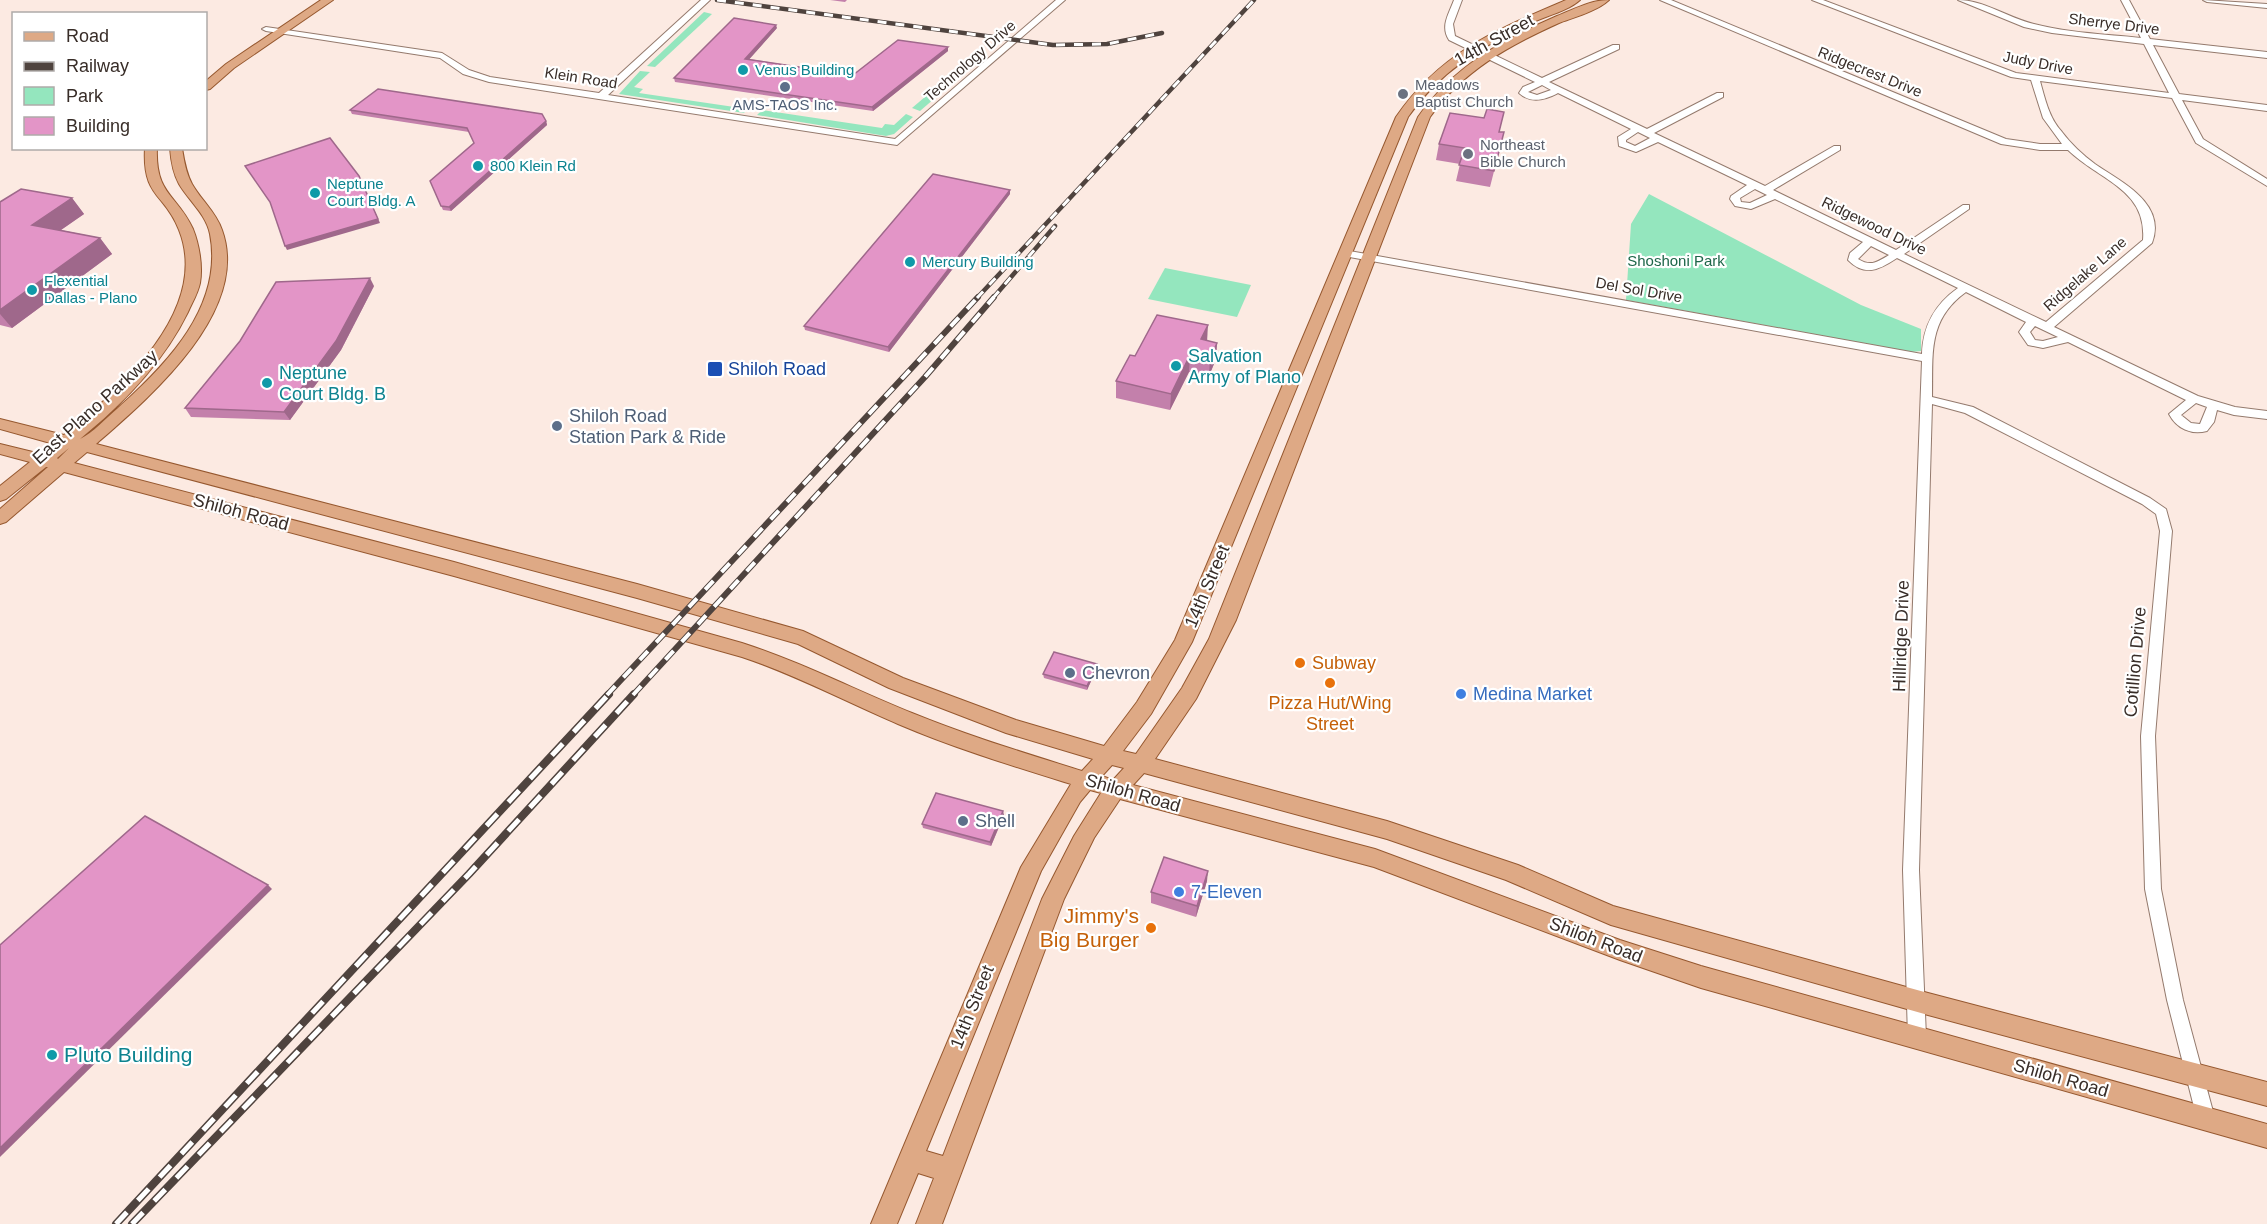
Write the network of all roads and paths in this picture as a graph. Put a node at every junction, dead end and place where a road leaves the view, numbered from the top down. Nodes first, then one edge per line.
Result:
1 (310, 0) edge
2 (328, 0) edge
3 (706, 0) edge
4 (1060, 0) edge
5 (1458, 0) edge
6 (1575, 0) edge
7 (1604, 0) edge
8 (1664, 0) edge
9 (1816, 0) edge
10 (1962, 0) edge
11 (2125, 0) edge
12 (2207, 0) edge
13 (2244, 2) edge
14 (2267, 6) edge
15 (266, 29) junction
16 (281, 31) junction
17 (2146, 42) junction
18 (1616, 47) dead end
19 (1473, 48) junction
20 (1488, 54) junction
21 (2267, 55) edge
22 (213, 65) dead end
23 (2035, 78) junction
24 (1542, 81) junction
25 (207, 86) edge
26 (1560, 89) junction
27 (1421, 91) junction
28 (1720, 95) dead end
29 (601, 96) junction
30 (1438, 96) junction
31 (2176, 97) junction
32 (2267, 108) edge
33 (1643, 130) junction
34 (1658, 138) junction
35 (897, 142) joint
36 (2071, 147) junction
37 (1837, 148) dead end
38 (151, 150) edge
39 (176, 150) edge
40 (1378, 171) junction
41 (1401, 176) junction
42 (2264, 178) edge
43 (1755, 185) junction
44 (1766, 190) junction
45 (1776, 195) junction
46 (1966, 207) dead end
47 (1870, 241) junction
48 (1344, 253) junction
49 (1897, 254) junction
50 (1368, 258) junction
51 (217, 279) junction
52 (193, 283) junction
53 (1965, 288) junction
54 (2033, 321) junction
55 (2047, 327) junction
56 (2069, 338) junction
57 (1928, 359) junction
58 (1288, 389) junction
59 (1316, 395) junction
60 (1927, 399) junction
61 (2194, 399) junction
62 (2213, 405) junction
63 (2267, 416) edge
64 (0, 424) edge
65 (65, 441) junction
66 (83, 447) junction
67 (0, 449) edge
68 (42, 460) junction
69 (62, 465) junction
70 (0, 495) edge
71 (283, 498) junction
72 (0, 518) edge
73 (262, 518) junction
74 (1231, 530) junction
75 (1259, 537) junction
76 (825, 648) junction
77 (804, 672) junction
78 (1107, 755) junction
79 (1141, 763) junction
80 (1085, 780) junction
81 (1118, 790) junction
82 (1387, 830) junction
83 (1375, 858) junction
84 (1916, 1000) junction
85 (1917, 1037) junction
86 (2194, 1074) junction
87 (2267, 1094) edge
88 (2206, 1119) junction
89 (2267, 1136) edge
90 (910, 1158) junction
91 (950, 1171) junction
92 (884, 1224) edge
93 (929, 1224) edge

1 - 15 main road
2 - 16 main road
3 - 29 street
4 - 35 street, Technology Drive
5 - 19 street, Ridgewood Drive
6 - 19 main road, 14th Street
7 - 20 main road, 14th Street
8 - 36 street, Ridgecrest Drive
9 - 23 street, Judy Drive
10 - 17 street, Sherrye Drive
11 - 17 street
12 - 13 street
13 - 14 street
15 - 16 street, Klein Road
15 - 22 main road
16 - 25 main road
16 - 29 street, Klein Road
17 - 21 street, Sherrye Drive
17 - 31 street
18 - 24 street
19 - 20 street, Ridgewood Drive
19 - 27 main road, 14th Street
20 - 24 street, Ridgewood Drive
20 - 30 main road, 14th Street
23 - 31 street, Judy Drive
23 - 36 street, Ridgelake Lane
24 - 26 street, Ridgewood Drive
24 - 26 street
26 - 33 street, Ridgewood Drive
27 - 30 main road
27 - 40 main road, 14th Street
28 - 33 street
29 - 35 street, Klein Road
30 - 41 main road, 14th Street
31 - 32 street, Judy Drive
31 - 42 street
33 - 34 street, Ridgewood Drive
33 - 34 street
34 - 43 street, Ridgewood Drive
36 - 55 street, Ridgelake Lane
37 - 44 street
38 - 52 main road, East Plano Parkway
39 - 51 main road, East Plano Parkway
40 - 41 main road
40 - 48 main road, 14th Street
41 - 50 main road, 14th Street
43 - 44 street, Ridgewood Drive
43 - 45 street
44 - 45 street, Ridgewood Drive
45 - 47 street, Ridgewood Drive
46 - 49 street
47 - 49 street, Ridgewood Drive
47 - 49 street
48 - 50 street, Del Sol Drive
48 - 58 main road, 14th Street
49 - 53 street, Ridgewood Drive
50 - 57 street, Del Sol Drive
50 - 59 main road, 14th Street
51 - 52 main road
51 - 66 main road, East Plano Parkway
52 - 65 main road, East Plano Parkway
53 - 54 street, Ridgewood Drive
53 - 57 street, Hillridge Drive
54 - 55 street, Ridgewood Drive
54 - 56 street, Ridgelake Lane
55 - 56 street, Ridgewood Drive
56 - 61 street, Ridgewood Drive
57 - 60 street, Hillridge Drive
58 - 59 main road
58 - 74 main road, 14th Street
59 - 75 main road, 14th Street
60 - 84 street, Hillridge Drive
60 - 86 street, Cotillion Drive
61 - 62 street, Ridgewood Drive
61 - 62 street
62 - 63 street, Ridgewood Drive
64 - 65 main road, Shiloh Road
65 - 66 main road, Shiloh Road
65 - 68 main road, East Plano Parkway
66 - 69 main road, East Plano Parkway
66 - 71 main road, Shiloh Road
67 - 68 main road, Shiloh Road
68 - 69 main road, Shiloh Road
68 - 70 main road, East Plano Parkway
69 - 72 main road, East Plano Parkway
69 - 73 main road, Shiloh Road
71 - 73 main road
71 - 76 main road, Shiloh Road
73 - 77 main road, Shiloh Road
74 - 75 main road
74 - 78 main road, 14th Street
75 - 79 main road, 14th Street
76 - 77 main road
76 - 78 main road, Shiloh Road
77 - 80 main road, Shiloh Road
78 - 79 main road, Shiloh Road
78 - 80 main road, 14th Street
79 - 81 main road, 14th Street
79 - 82 main road, Shiloh Road
80 - 81 main road, Shiloh Road
80 - 90 main road, 14th Street
81 - 83 main road, Shiloh Road
81 - 91 main road, 14th Street
82 - 83 main road
82 - 84 main road, Shiloh Road
83 - 85 main road, Shiloh Road
84 - 85 street, Hillridge Drive
84 - 86 main road, Shiloh Road
85 - 88 main road, Shiloh Road
86 - 87 main road, Shiloh Road
86 - 88 street
88 - 89 main road, Shiloh Road
90 - 91 main road
90 - 92 main road, 14th Street
91 - 93 main road, 14th Street

